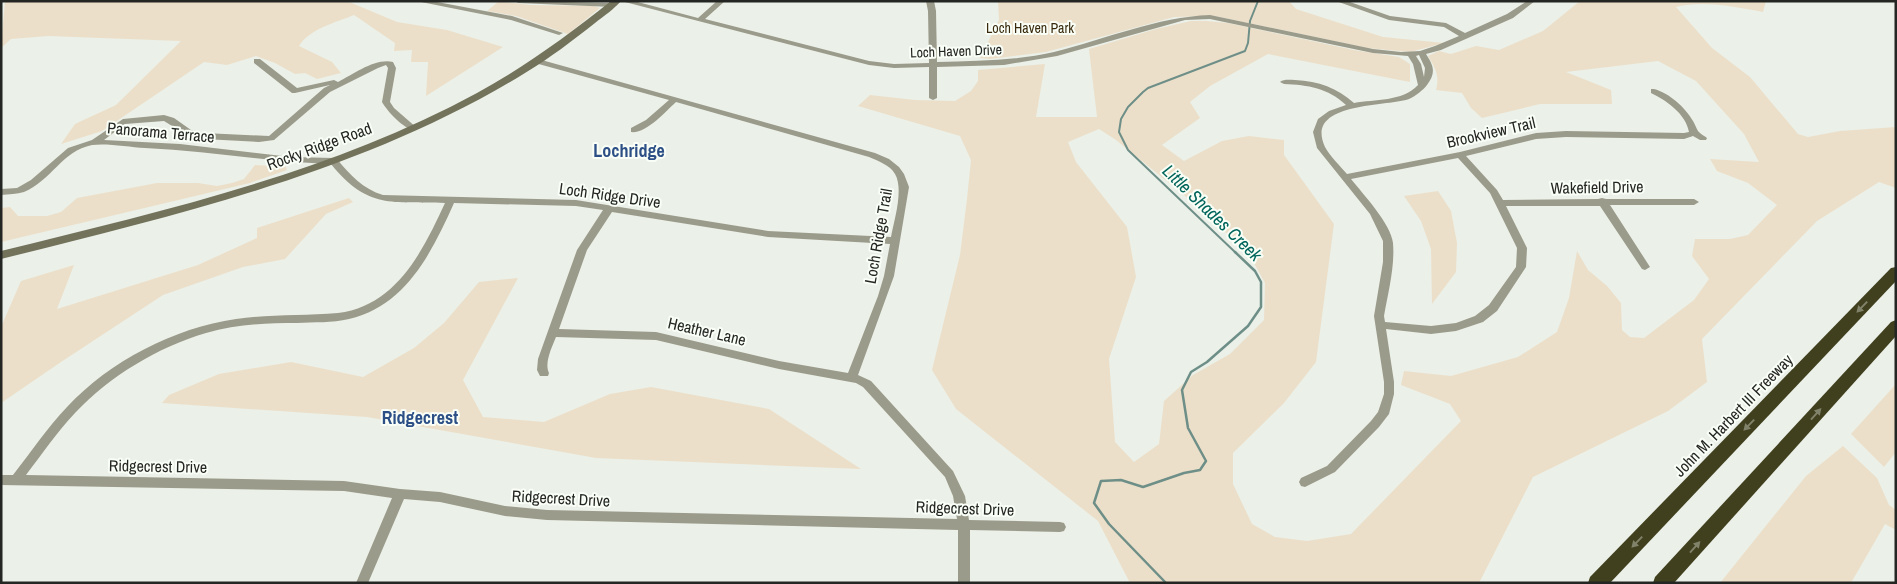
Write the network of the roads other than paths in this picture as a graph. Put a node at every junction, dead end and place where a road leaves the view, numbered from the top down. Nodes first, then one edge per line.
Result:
1 (419, 1) edge
2 (518, 1) edge
3 (624, 1) edge
4 (722, 1) edge
5 (930, 1) edge
6 (1339, 1) edge
7 (1532, 1) edge
8 (615, 3) edge
9 (700, 20) junction
10 (559, 33) dead end
11 (1464, 36) junction
12 (1421, 53) junction
13 (1411, 54) junction
14 (258, 61) dead end
15 (538, 61) junction
16 (932, 66) junction
17 (354, 76) junction
18 (1284, 82) dead end
19 (1422, 86) junction
20 (1654, 91) dead end
21 (933, 98) dead end
22 (674, 100) junction
23 (1352, 106) junction
24 (413, 128) junction
25 (634, 130) dead end
26 (1694, 133) junction
27 (1703, 138) dead end
28 (95, 142) junction
29 (1460, 154) junction
30 (334, 161) junction
31 (1345, 177) junction
32 (1, 192) edge
33 (451, 199) junction
34 (1602, 201) junction
35 (1694, 202) dead end
36 (1500, 203) junction
37 (610, 208) junction
38 (896, 241) junction
39 (1, 254) edge
40 (1645, 267) dead end
41 (1896, 272) edge
42 (1380, 325) junction
43 (1896, 326) edge
44 (552, 333) junction
45 (544, 373) dead end
46 (852, 377) junction
47 (1, 480) edge
48 (16, 480) junction
49 (1304, 482) dead end
50 (400, 494) junction
51 (964, 524) junction
52 (1060, 527) dead end
53 (362, 583) edge
54 (964, 583) edge
55 (1597, 583) edge
56 (1662, 583) edge

1 - 10 street
2 - 8 street
3 - 9 street, Loch Haven Drive
4 - 9 street
5 - 16 street
6 - 11 street
7 - 11 street, Loch Haven Drive
8 - 15 main road, Rocky Ridge Road
9 - 16 street, Loch Haven Drive
11 - 12 street, Loch Haven Drive
12 - 13 street, Loch Haven Drive
12 - 19 street
13 - 16 street, Loch Haven Drive
13 - 19 street
14 - 17 street
15 - 22 street, Loch Ridge Trail
15 - 24 main road, Rocky Ridge Road
16 - 21 street
17 - 24 street
17 - 28 street
18 - 23 street
19 - 23 street
20 - 26 street
22 - 25 street
22 - 38 street, Loch Ridge Trail
23 - 31 street
24 - 30 main road, Rocky Ridge Road
26 - 27 street
26 - 29 street, Brookview Trail
28 - 30 street, Panorama Terrace
28 - 32 street, Panorama Terrace
29 - 31 street, Brookview Trail
29 - 36 street
30 - 33 street, Loch Ridge Drive
30 - 39 main road, Rocky Ridge Road
31 - 42 street
33 - 37 street, Loch Ridge Drive
33 - 48 street
34 - 35 street, Wakefield Drive
34 - 36 street, Wakefield Drive
34 - 40 street
36 - 42 street
37 - 38 street, Loch Ridge Drive
37 - 44 street
38 - 46 street, Loch Ridge Trail
41 -> 55 highway, John M. Harbert III Freeway
42 - 49 street
56 -> 43 highway
44 - 45 street
44 - 46 street, Heather Lane
46 - 51 street
47 - 48 street, Ridgecrest Drive
48 - 50 street, Ridgecrest Drive
50 - 51 street, Ridgecrest Drive
50 - 53 street
51 - 52 street, Ridgecrest Drive
51 - 54 street

